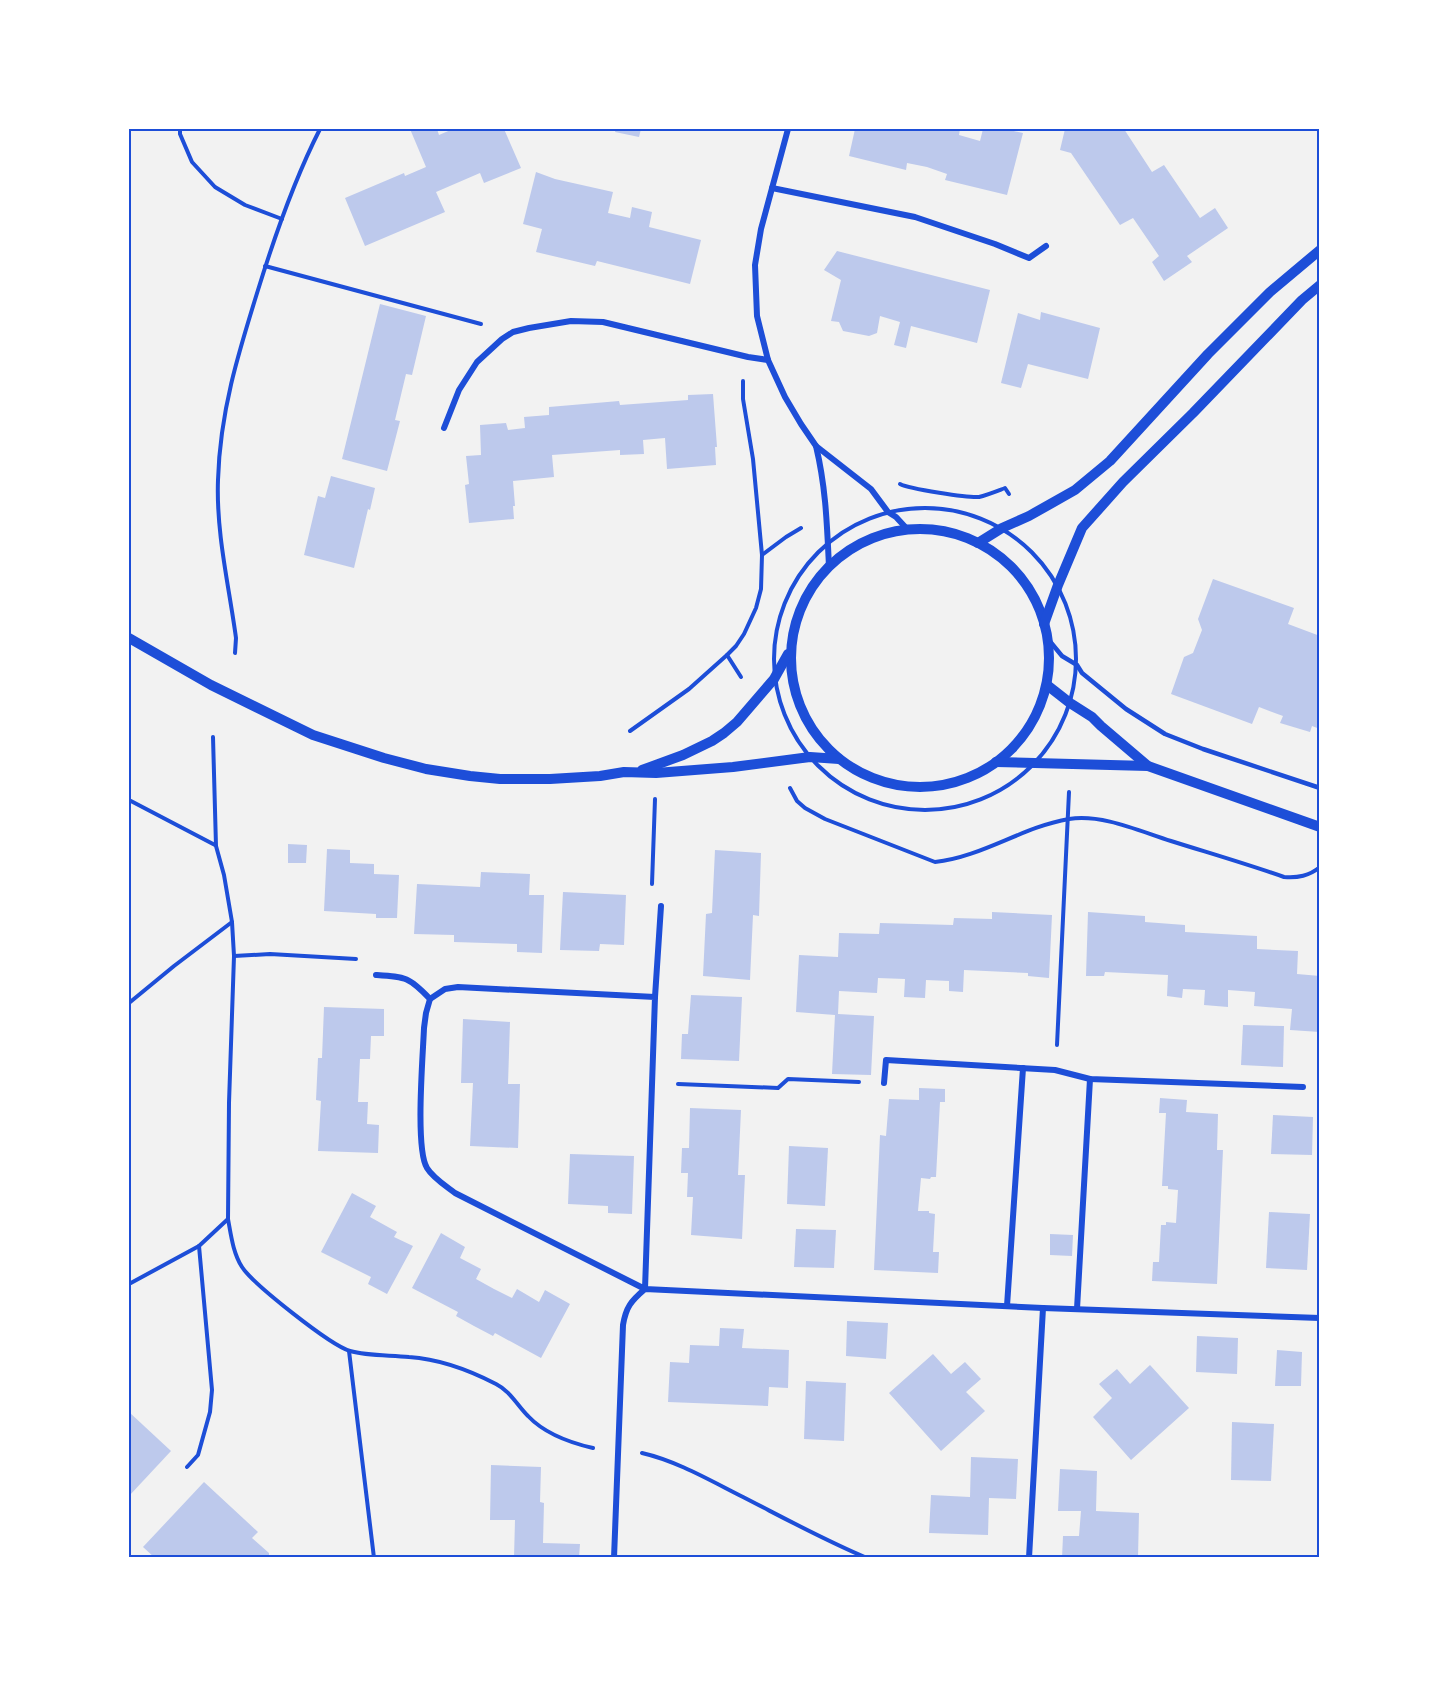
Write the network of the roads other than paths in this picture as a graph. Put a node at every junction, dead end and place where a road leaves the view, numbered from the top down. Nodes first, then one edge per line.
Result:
1 (788, 129) edge
2 (772, 188) junction
3 (1046, 246) dead end
4 (1320, 250) edge
5 (1320, 285) edge
6 (768, 360) junction
7 (444, 428) dead end
8 (816, 446) junction
9 (908, 530) junction
10 (978, 543) junction
11 (829, 567) junction
12 (1044, 624) junction
13 (129, 638) edge
14 (1047, 639) junction
15 (788, 654) junction
16 (1047, 685) junction
17 (839, 759) junction
18 (996, 762) junction
19 (1148, 766) junction
20 (636, 773) junction
21 (1320, 788) edge
22 (1320, 827) edge
23 (661, 906) road end
24 (376, 975) road end
25 (655, 998) junction
26 (430, 999) junction
27 (1023, 1068) junction
28 (1090, 1078) junction
29 (884, 1083) road end
30 (1303, 1087) dead end
31 (645, 1289) junction
32 (1007, 1306) junction
33 (1043, 1308) junction
34 (1077, 1309) junction
35 (1320, 1317) edge
36 (614, 1558) edge
37 (1029, 1558) edge

1 - 2 street
2 - 3 street
2 - 6 street
4 - 10 street
5 - 12 street
6 - 7 street
6 - 8 street
8 - 9 street
8 - 11 street
9 - 10 street
9 - 11 street
10 - 12 street
11 - 15 street
12 - 14 street
13 - 20 street
14 - 16 street
14 - 21 lane
15 - 17 street
15 - 20 street
16 - 18 street
16 - 19 street
17 - 18 street
17 - 20 street
18 - 19 street
19 - 22 street
23 - 25 street
24 - 26 street
25 - 26 street
25 - 31 street
26 - 31 street
27 - 28 street
27 - 29 street
27 - 32 street
28 - 30 street
28 - 34 street
31 - 32 street
31 - 36 street
32 - 33 street
33 - 34 street
33 - 37 street
34 - 35 street

